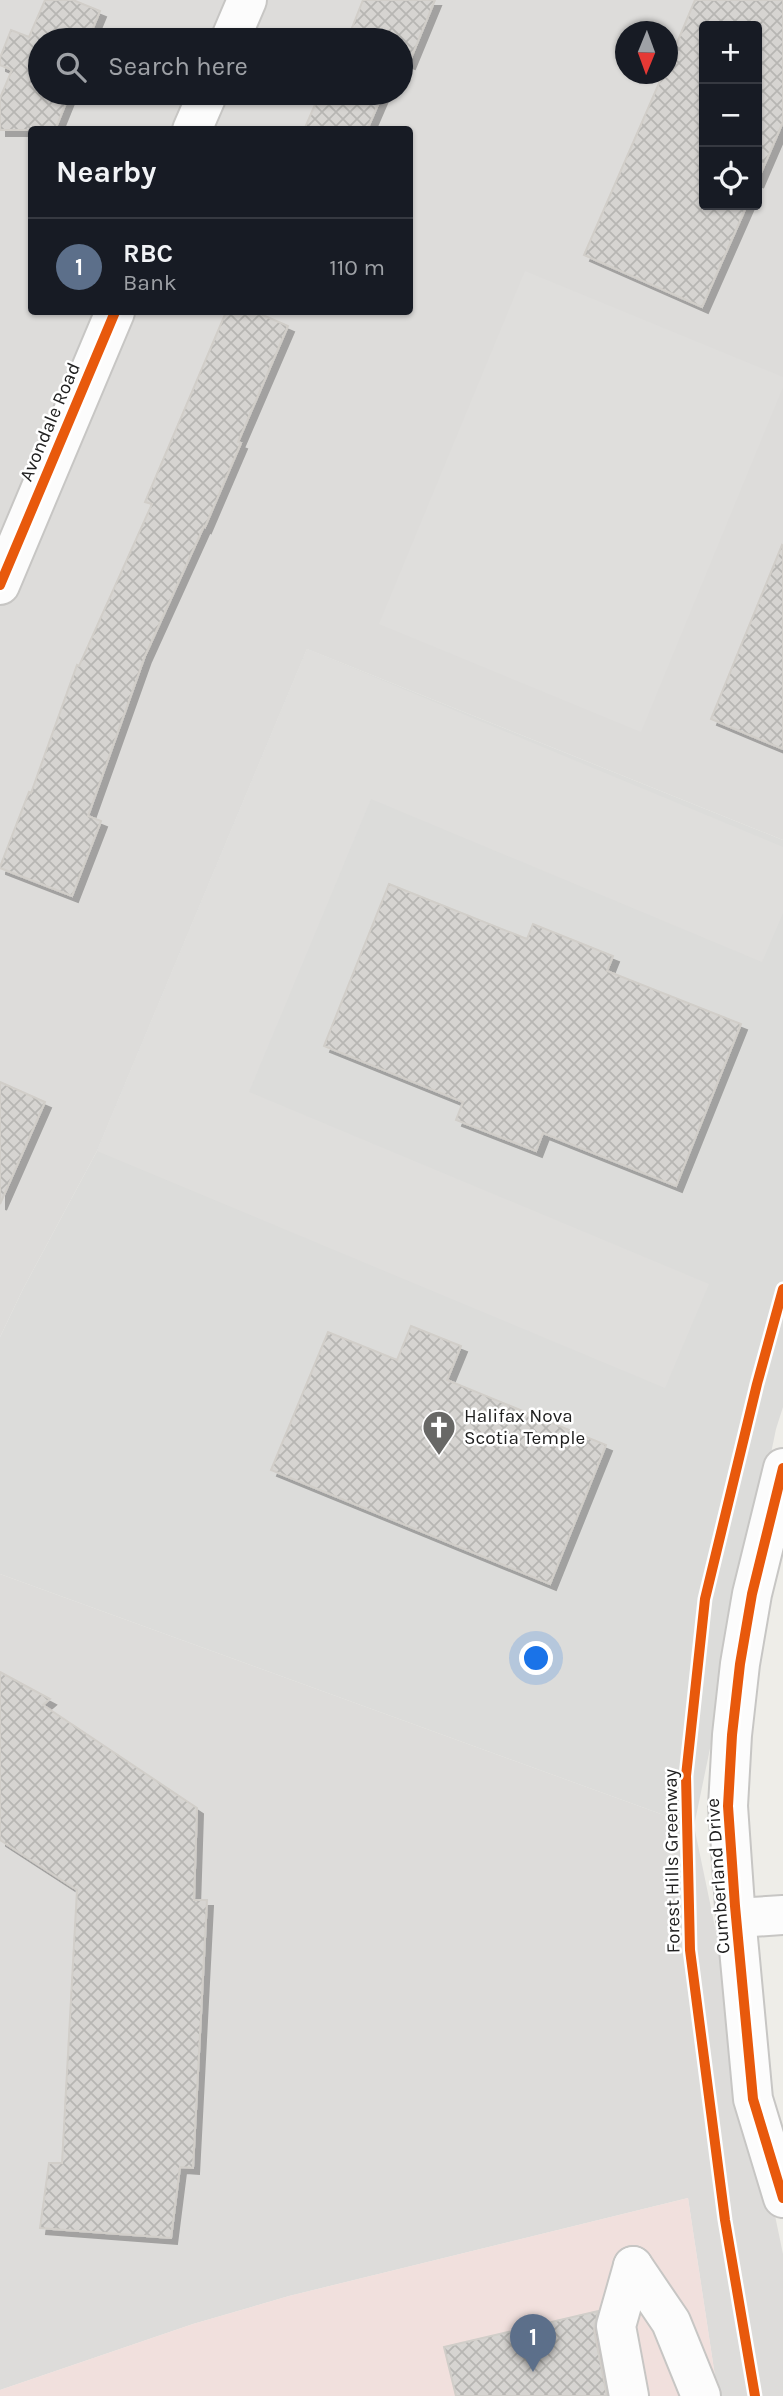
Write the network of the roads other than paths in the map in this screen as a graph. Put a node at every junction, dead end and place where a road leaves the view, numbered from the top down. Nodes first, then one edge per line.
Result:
1 (247, 0) edge
2 (235, 28) edge
3 (203, 105) edge
4 (194, 126) edge
5 (114, 315) edge
6 (0, 585) edge
7 (783, 1468) edge
8 (777, 1515) edge
9 (783, 1915) edge
10 (736, 1918) junction
11 (783, 2198) edge
12 (629, 2396) edge
13 (701, 2396) edge

1 - 2 street
3 - 4 street
5 - 6 street, Avondale Road
7 - 8 street, Cumberland Drive
8 - 10 street, Cumberland Drive
9 - 10 street
10 - 11 street, Cumberland Drive
12 - 13 street

